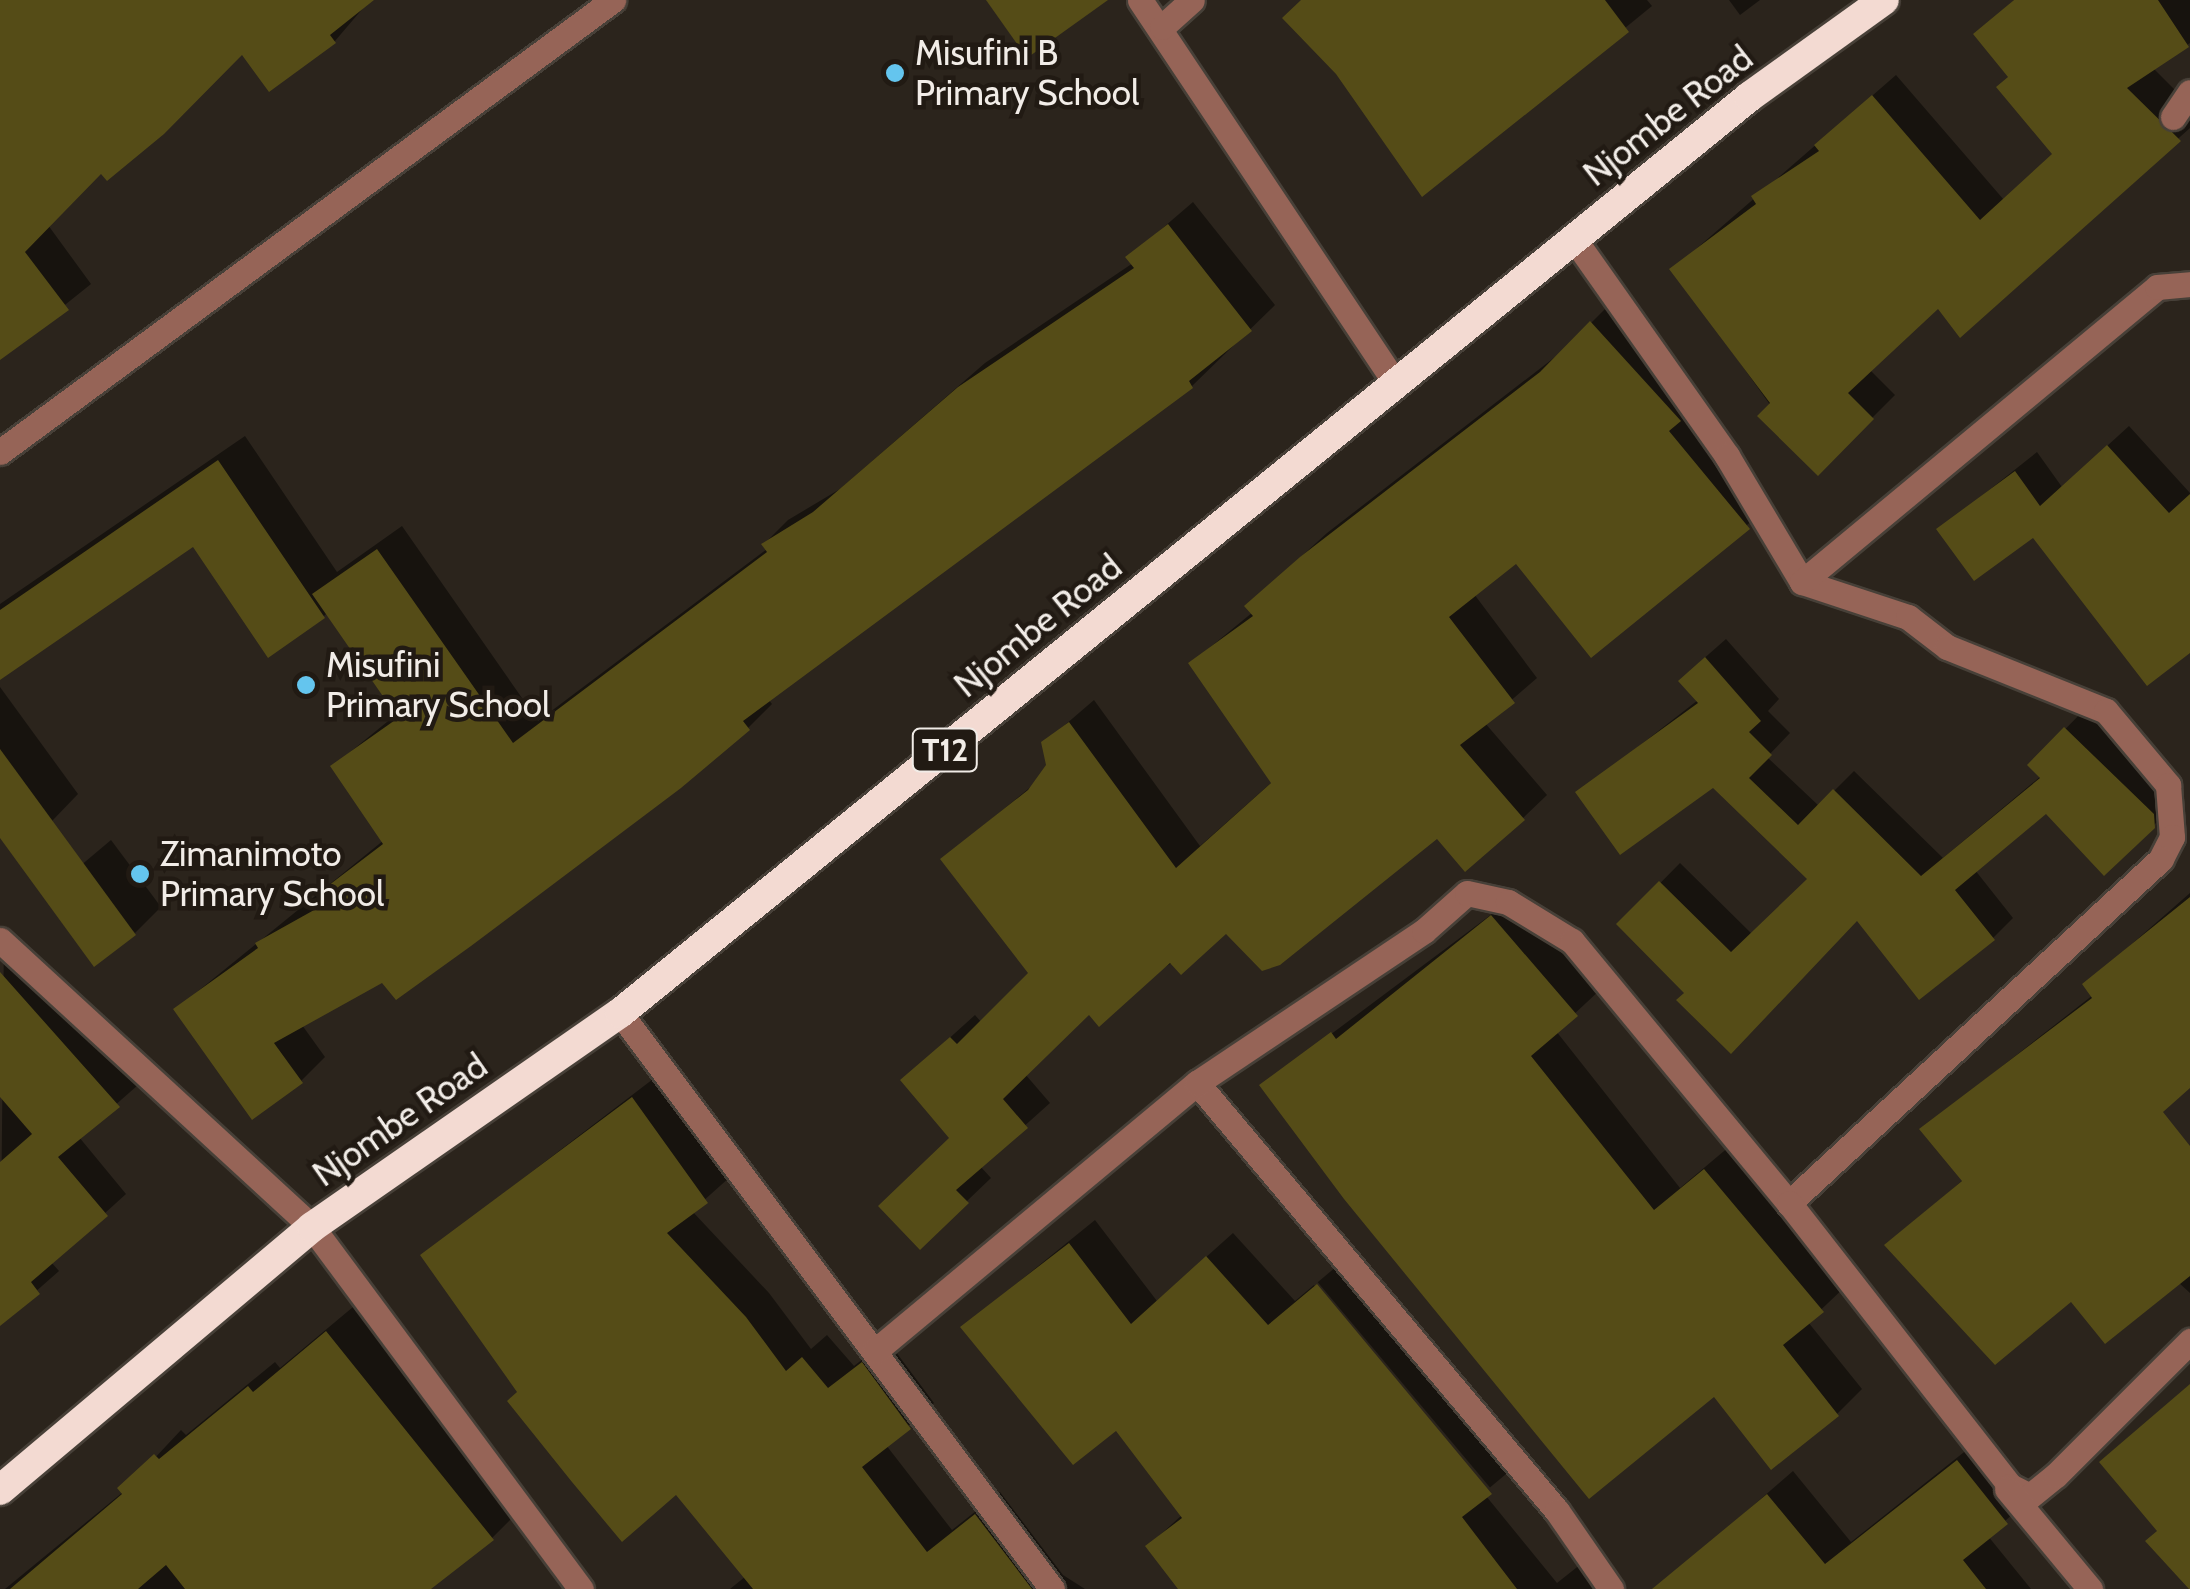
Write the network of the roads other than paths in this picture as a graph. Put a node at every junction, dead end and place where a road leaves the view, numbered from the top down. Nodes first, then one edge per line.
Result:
1 (613, 0) edge
2 (1140, 0) edge
3 (1192, 0) edge
4 (1884, 0) edge
5 (1162, 27) junction
6 (2190, 92) edge
7 (2173, 117) dead end
8 (1574, 239) junction
9 (2190, 284) edge
10 (1396, 384) junction
11 (0, 452) edge
12 (1802, 582) junction
13 (0, 940) edge
14 (620, 1013) junction
15 (1197, 1083) junction
16 (1789, 1202) junction
17 (312, 1227) junction
18 (2190, 1340) edge
19 (875, 1351) junction
20 (1997, 1477) junction
21 (0, 1490) edge
22 (580, 1589) edge
23 (1052, 1589) edge
24 (1611, 1589) edge
25 (2090, 1589) edge

1 - 11 street
2 - 5 street
3 - 5 street
4 - 8 highway, Njombe Road / T12
5 - 10 street
6 - 7 street
8 - 10 highway, Njombe Road / T12
8 - 12 street
9 - 12 street
10 - 14 highway, Njombe Road / T12
12 - 16 street
13 - 17 street
14 - 17 highway, Njombe Road / T12
14 - 19 street
15 - 16 street
15 - 19 street
15 - 24 street
16 - 20 street
17 - 21 highway, Njombe Road / T12
17 - 22 street
18 - 20 street
19 - 23 street
20 - 25 street

